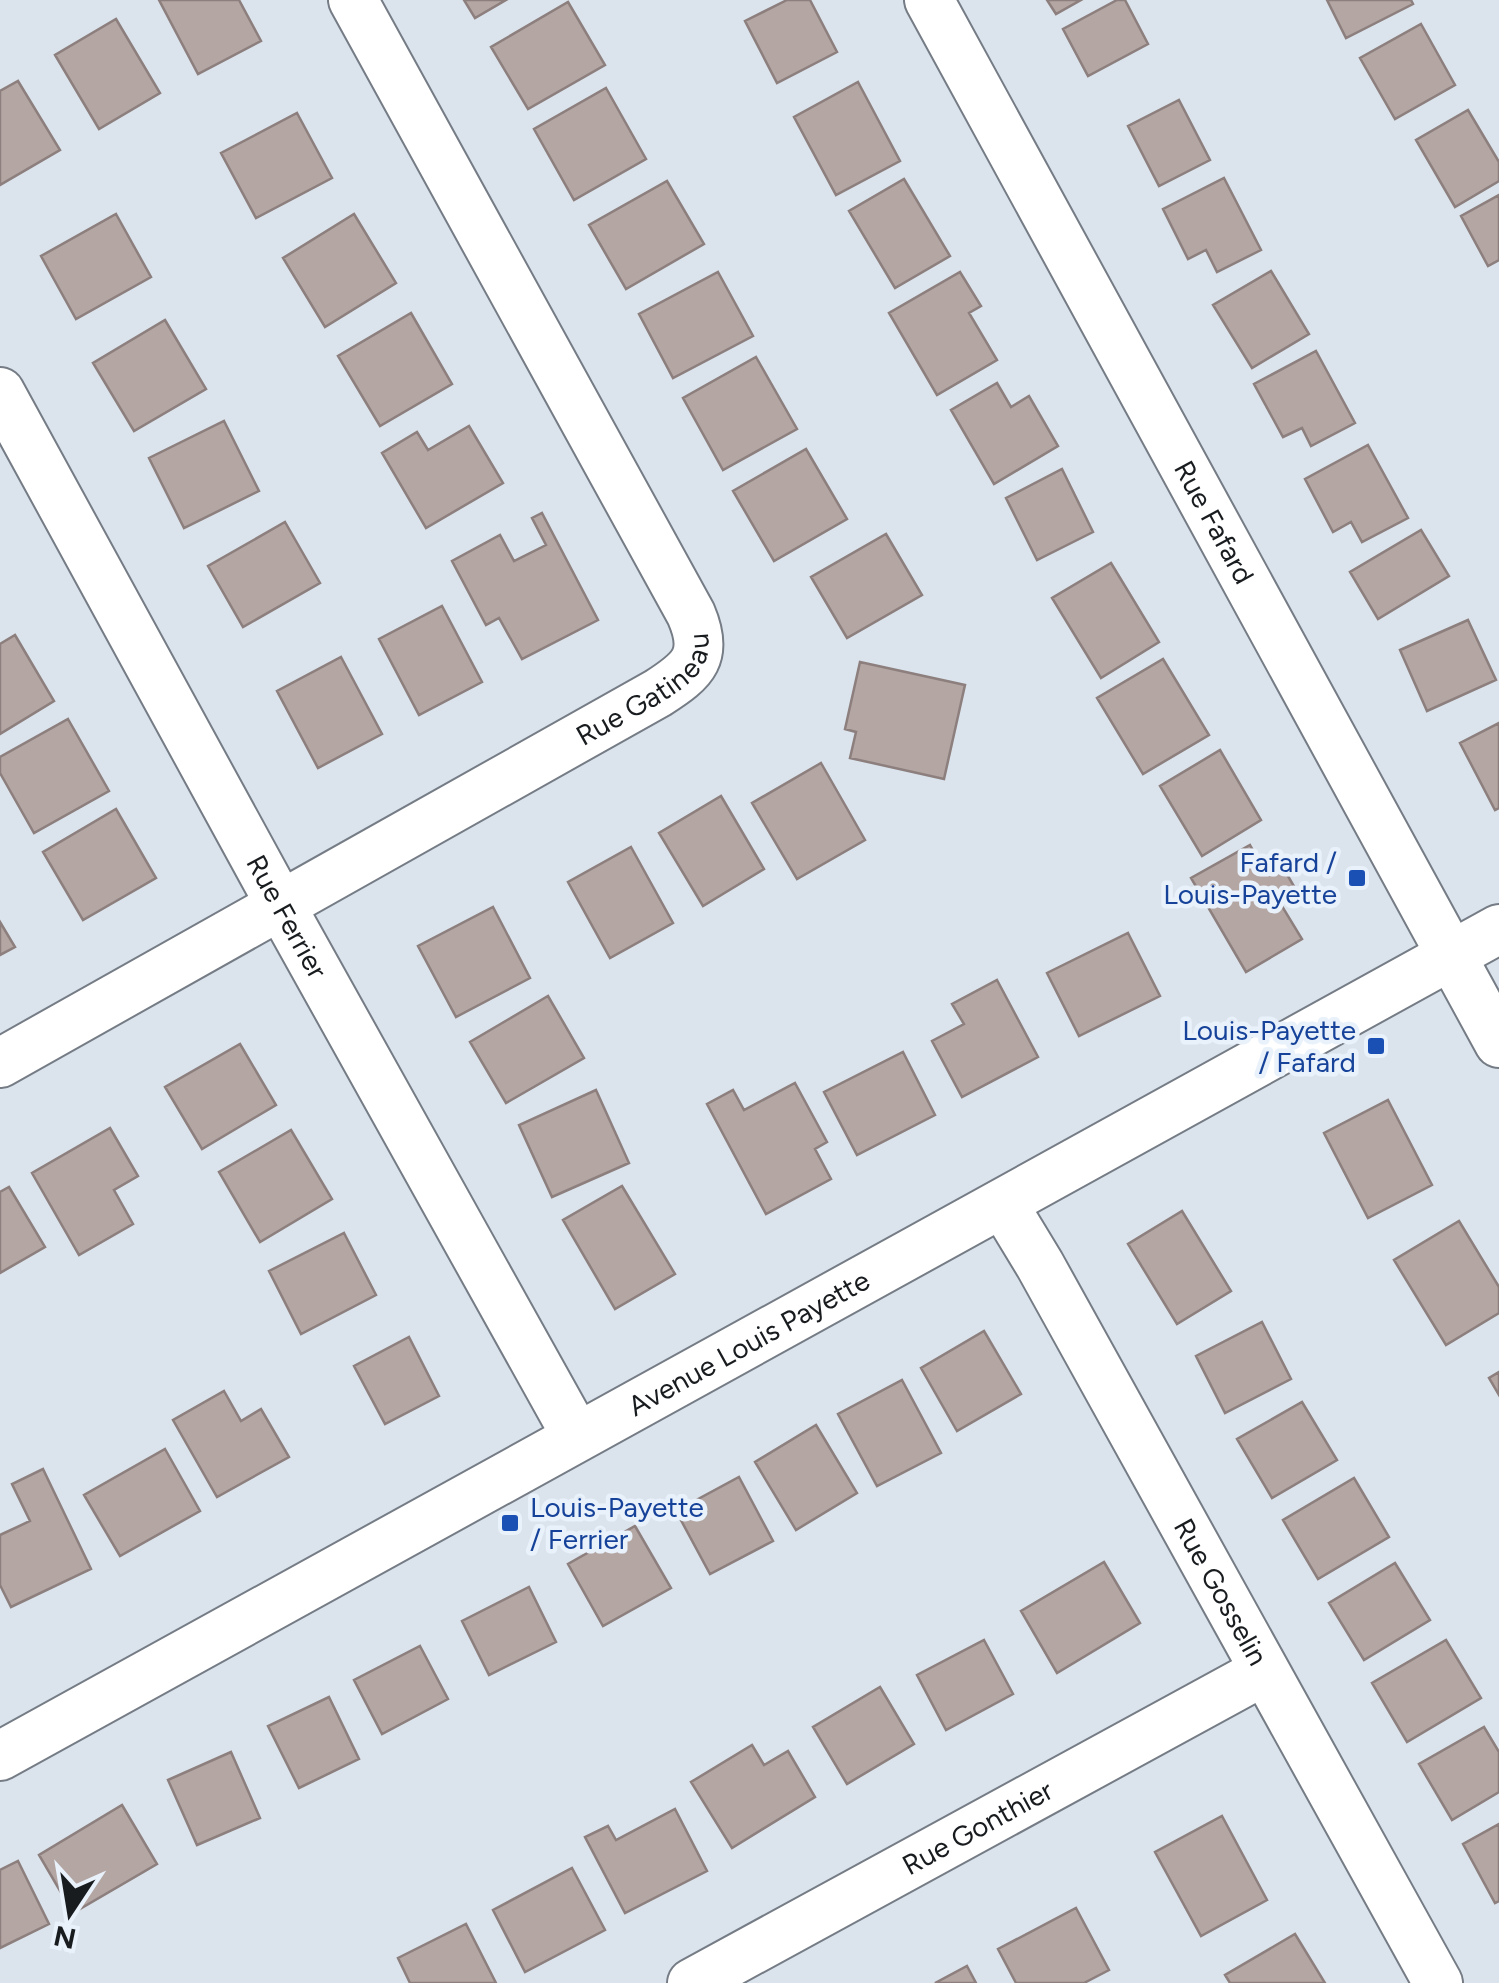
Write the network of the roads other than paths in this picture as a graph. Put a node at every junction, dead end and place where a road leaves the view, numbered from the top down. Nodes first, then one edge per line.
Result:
1 (353, 0) edge
2 (929, 0) edge
3 (0, 392) edge
4 (281, 906) junction
5 (1499, 929) edge
6 (1451, 956) junction
7 (1499, 1043) edge
8 (0, 1063) edge
9 (1003, 1204) junction
10 (576, 1437) junction
11 (1264, 1670) junction
12 (0, 1756) edge
13 (692, 1983) edge
14 (1438, 1983) edge

1 - 4 street, Rue Gatineau
2 - 6 street, Rue Fafard
3 - 4 street, Rue Ferrier
4 - 8 street, Rue Gatineau
4 - 10 street, Rue Ferrier
5 - 6 street, Avenue Louis Payette
6 - 7 street, Rue Fafard
6 - 9 street, Avenue Louis Payette
9 - 10 street, Avenue Louis Payette
9 - 11 street, Rue Gosselin
10 - 12 street, Avenue Louis Payette
11 - 13 street, Rue Gonthier
11 - 14 street, Rue Gosselin

